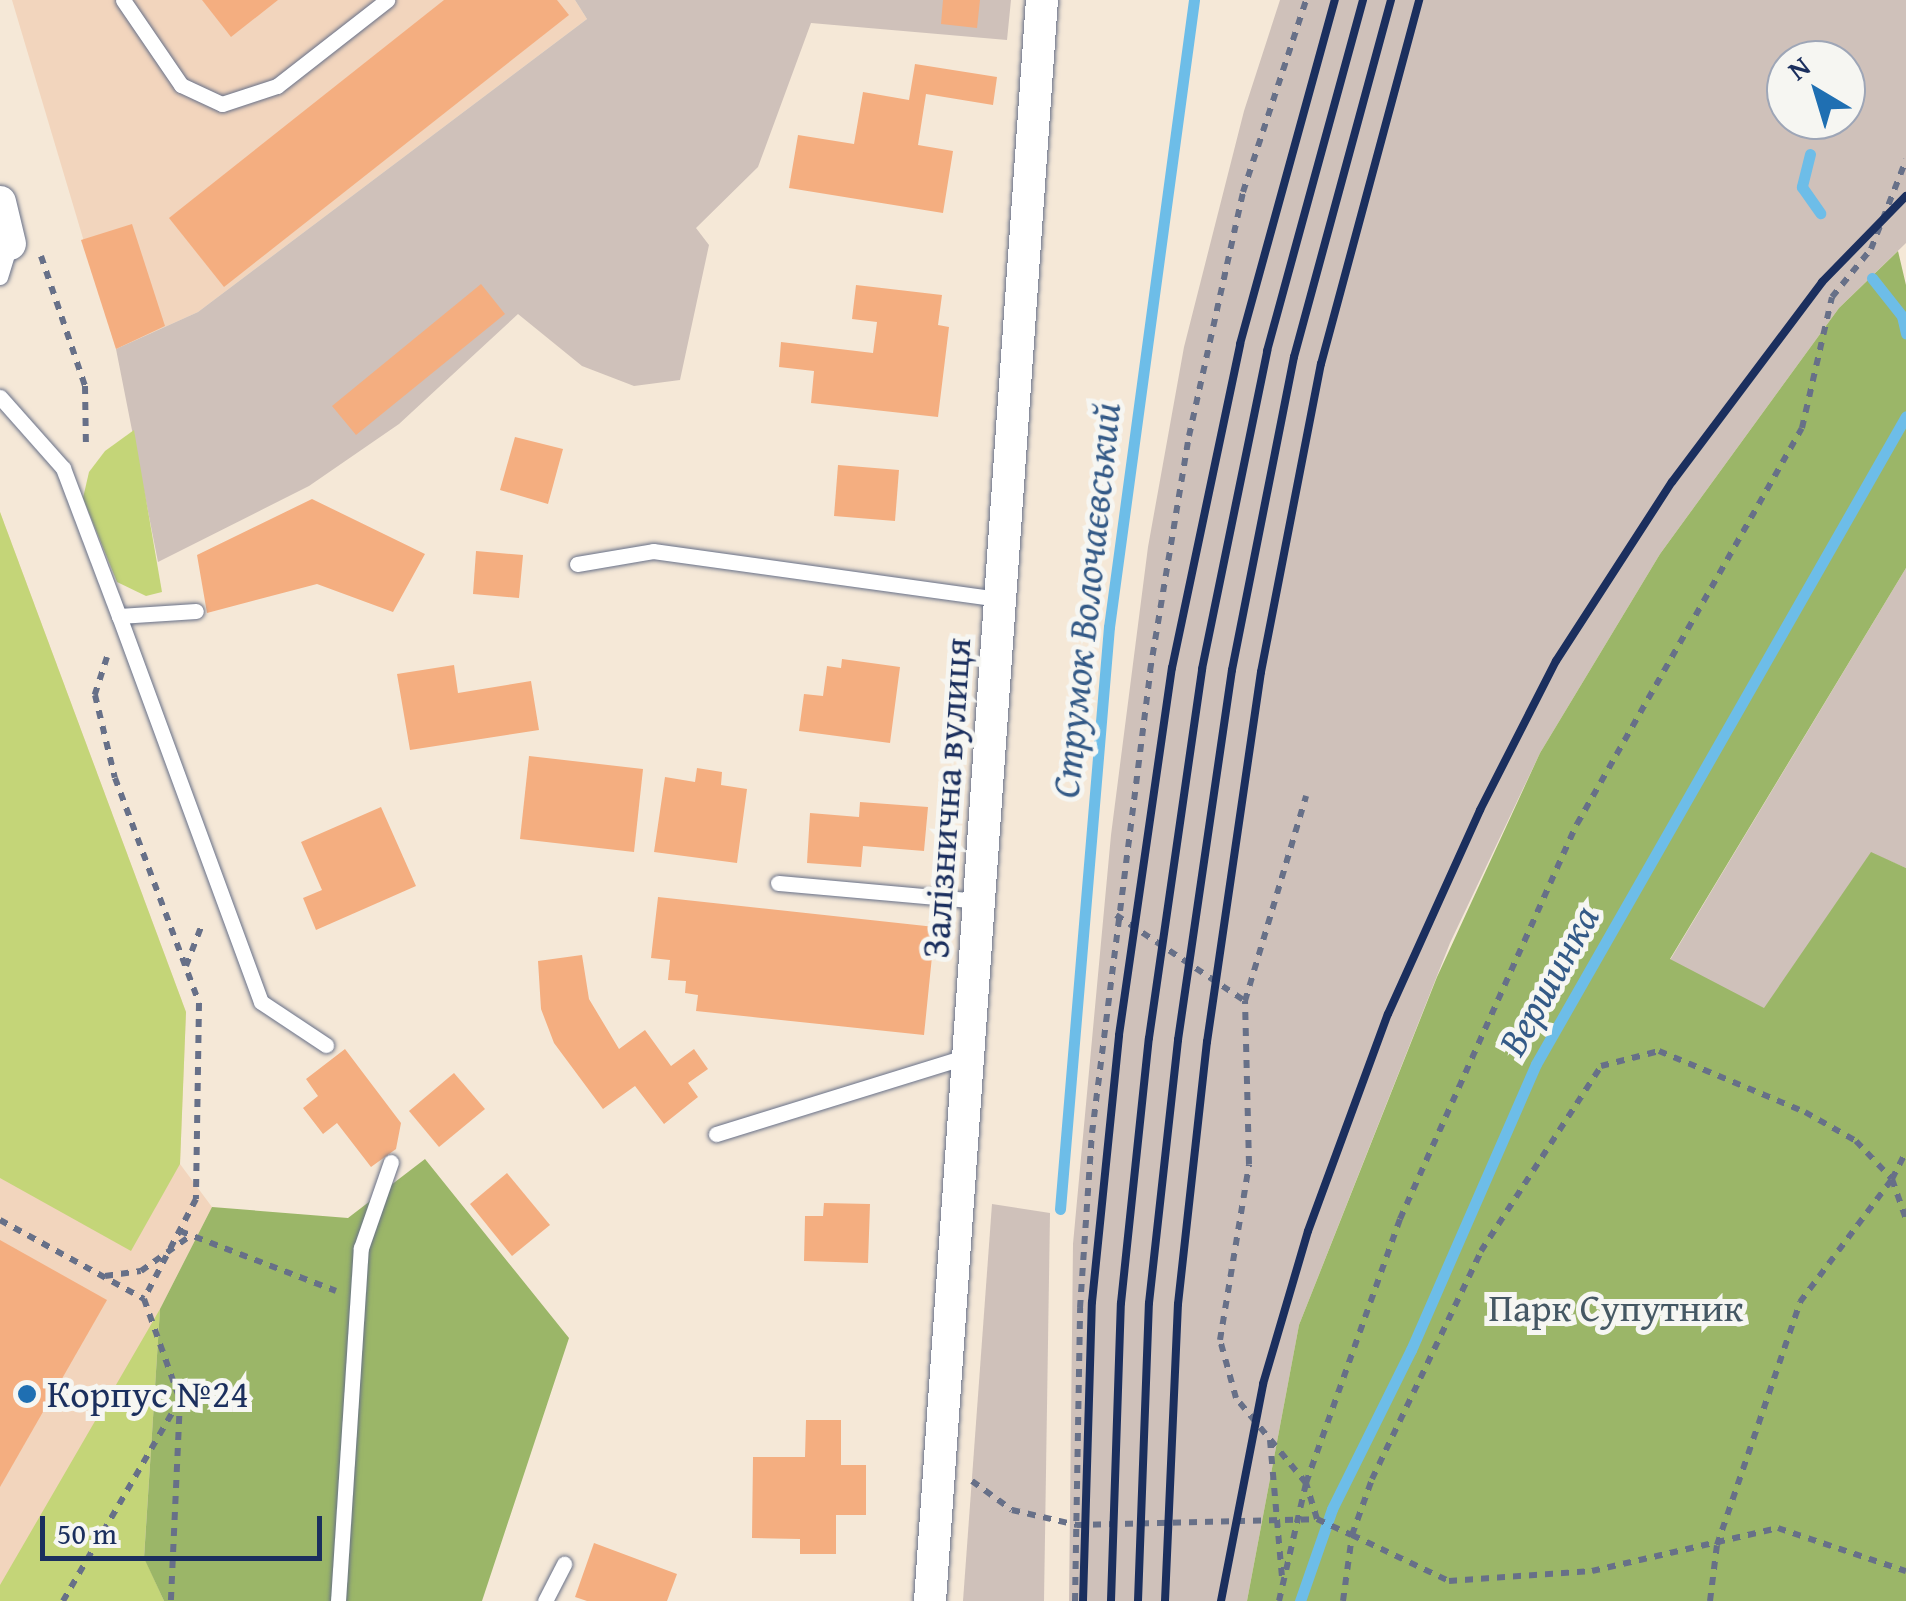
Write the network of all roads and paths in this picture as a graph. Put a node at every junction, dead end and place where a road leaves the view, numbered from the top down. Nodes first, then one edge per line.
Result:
1 (123, 0) edge
2 (387, 0) edge
3 (1042, 0) edge
4 (1306, 0) edge
5 (1906, 160) edge
6 (0, 202) edge
7 (25, 247) junction
8 (0, 277) edge
9 (0, 397) edge
10 (86, 450) dead end
11 (577, 564) dead end
12 (1000, 599) junction
13 (196, 611) dead end
14 (119, 616) junction
15 (1306, 796) dead end
16 (778, 883) dead end
17 (979, 900) junction
18 (1116, 914) junction
19 (1245, 1001) junction
20 (326, 1045) dead end
21 (968, 1056) junction
22 (716, 1134) dead end
23 (1906, 1152) edge
24 (391, 1162) dead end
25 (1892, 1179) junction
26 (1906, 1218) edge
27 (0, 1220) edge
28 (180, 1231) junction
29 (190, 1235) junction
30 (170, 1250) junction
31 (105, 1276) junction
32 (144, 1299) junction
33 (356, 1299) junction
34 (180, 1400) junction
35 (1270, 1440) junction
36 (940, 1458) junction
37 (1306, 1483) junction
38 (1318, 1519) junction
39 (1277, 1520) junction
40 (1298, 1520) junction
41 (1077, 1525) junction
42 (1352, 1535) junction
43 (1717, 1545) junction
44 (564, 1564) dead end
45 (1906, 1572) edge
46 (1283, 1582) junction
47 (62, 1601) edge
48 (171, 1601) edge
49 (338, 1601) edge
50 (544, 1601) edge
51 (930, 1601) edge
52 (1076, 1601) edge
53 (1279, 1601) edge
54 (1344, 1601) edge
55 (1710, 1601) edge

1 - 2 lane
3 - 12 street, Залізнична вулиця
4 - 18 path
5 - 37 path
6 - 7 street
7 - 8 lane
7 - 10 path
9 - 14 lane
11 - 12 lane
12 - 17 street, Залізнична вулиця
13 - 14 lane
14 - 20 lane
14 - 28 path
15 - 19 path
16 - 17 lane
17 - 21 street, Залізнична вулиця
18 - 19 path
18 - 41 path
19 - 35 path
21 - 22 lane
21 - 36 street, Залізнична вулиця
23 - 25 path
24 - 33 lane
25 - 26 path
25 - 42 path
25 - 43 path
27 - 31 path
28 - 29 path
28 - 30 path
29 - 30 path
29 - 33 path
30 - 31 path
30 - 32 path
31 - 32 path
32 - 34 path
33 - 49 lane
34 - 47 path
34 - 48 path
35 - 37 path
35 - 39 path
36 - 41 path
36 - 51 street, Залізнична вулиця
37 - 38 path
37 - 40 path
38 - 40 path
38 - 42 path
39 - 40 path
39 - 41 path
39 - 46 path
40 - 46 path
41 - 52 path
42 - 43 path
42 - 54 path
43 - 45 path
43 - 55 path
44 - 50 lane
46 - 53 path

